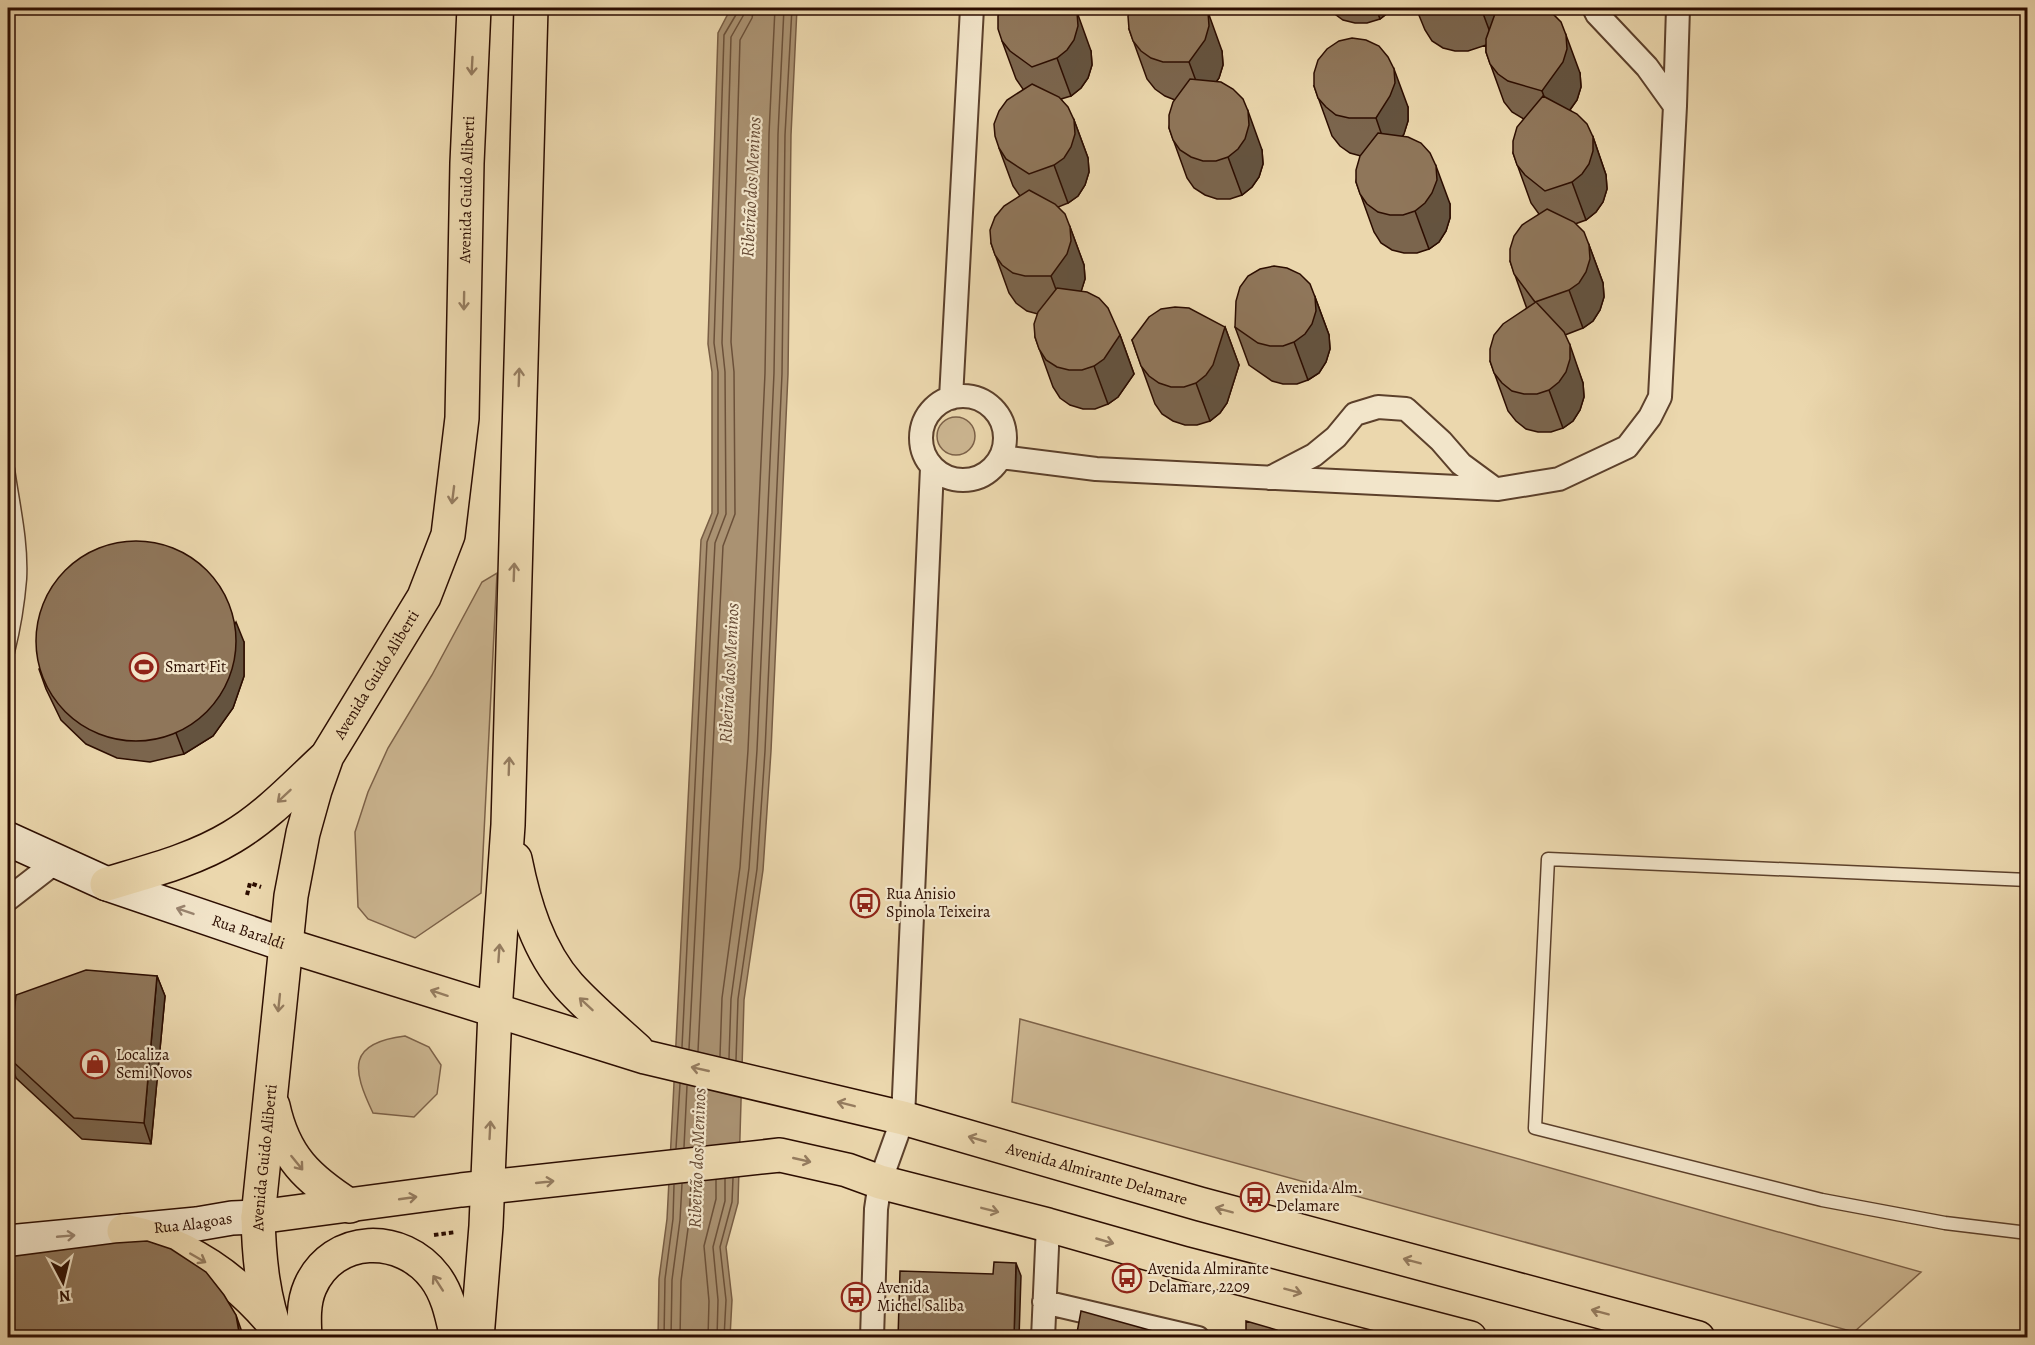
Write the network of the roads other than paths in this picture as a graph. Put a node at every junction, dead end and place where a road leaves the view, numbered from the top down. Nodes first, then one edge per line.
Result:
1 (474, 8) edge
2 (531, 8) edge
3 (972, 8) edge
4 (1594, 8) edge
5 (1678, 8) edge
6 (1675, 106) junction
7 (951, 398) junction
8 (1001, 457) junction
9 (932, 468) junction
10 (8, 469) edge
11 (1268, 478) junction
12 (1495, 489) junction
13 (8, 652) edge
14 (327, 756) junction
15 (508, 825) junction
16 (8, 839) edge
17 (57, 861) junction
18 (2028, 880) edge
19 (107, 884) junction
20 (8, 899) edge
21 (285, 945) junction
22 (495, 1011) junction
23 (649, 1058) junction
24 (270, 1089) junction
25 (903, 1118) junction
26 (880, 1182) junction
27 (487, 1188) junction
28 (350, 1206) junction
29 (258, 1218) junction
30 (1048, 1225) junction
31 (124, 1231) junction
32 (2028, 1233) edge
33 (8, 1242) edge
34 (1044, 1302) junction
35 (275, 1330) edge
36 (305, 1338) edge
37 (457, 1338) edge
38 (477, 1338) edge
39 (872, 1338) edge
40 (1043, 1338) edge
41 (1198, 1338) edge
42 (1470, 1338) edge
43 (1698, 1338) edge

1 -> 14 main road, Avenida Guido Aliberti
15 -> 2 main road
3 - 7 street
4 - 6 street
5 - 6 street
6 - 12 street
7 - 8 street
7 - 9 street
8 - 9 street
8 - 11 street
9 - 25 street
10 - 13 lane
11 - 12 street
11 - 12 street
14 -> 19 main road
14 - 21 main road, Avenida Guido Aliberti
22 -> 15 main road
23 -> 15 main road
16 - 17 street, Rua Baraldi
17 - 19 street, Rua Baraldi
17 - 20 street
18 - 32 lane
21 -> 19 street, Rua Baraldi
22 -> 21 main road, Rua Baraldi
21 -> 24 main road, Avenida Guido Aliberti
22 - 23 main road, Avenida Almirante Delamare
27 -> 22 main road
25 -> 23 main road, Avenida Almirante Delamare
24 -> 28 main road
24 - 29 main road, Avenida Guido Aliberti
25 - 26 street
43 -> 25 main road, Avenida Almirante Delamare
27 -> 26 main road
26 -> 30 main road
26 - 39 street
28 -> 27 main road, Rua Alagoas
27 - 38 main road
28 - 29 main road, Rua Alagoas
29 - 31 street, Rua Alagoas
29 - 35 main road, Avenida Guido Aliberti
30 - 34 street
30 -> 42 main road
33 -> 31 street, Rua Alagoas
31 -> 35 main road
34 - 40 street
34 - 41 street
37 -> 36 main road

